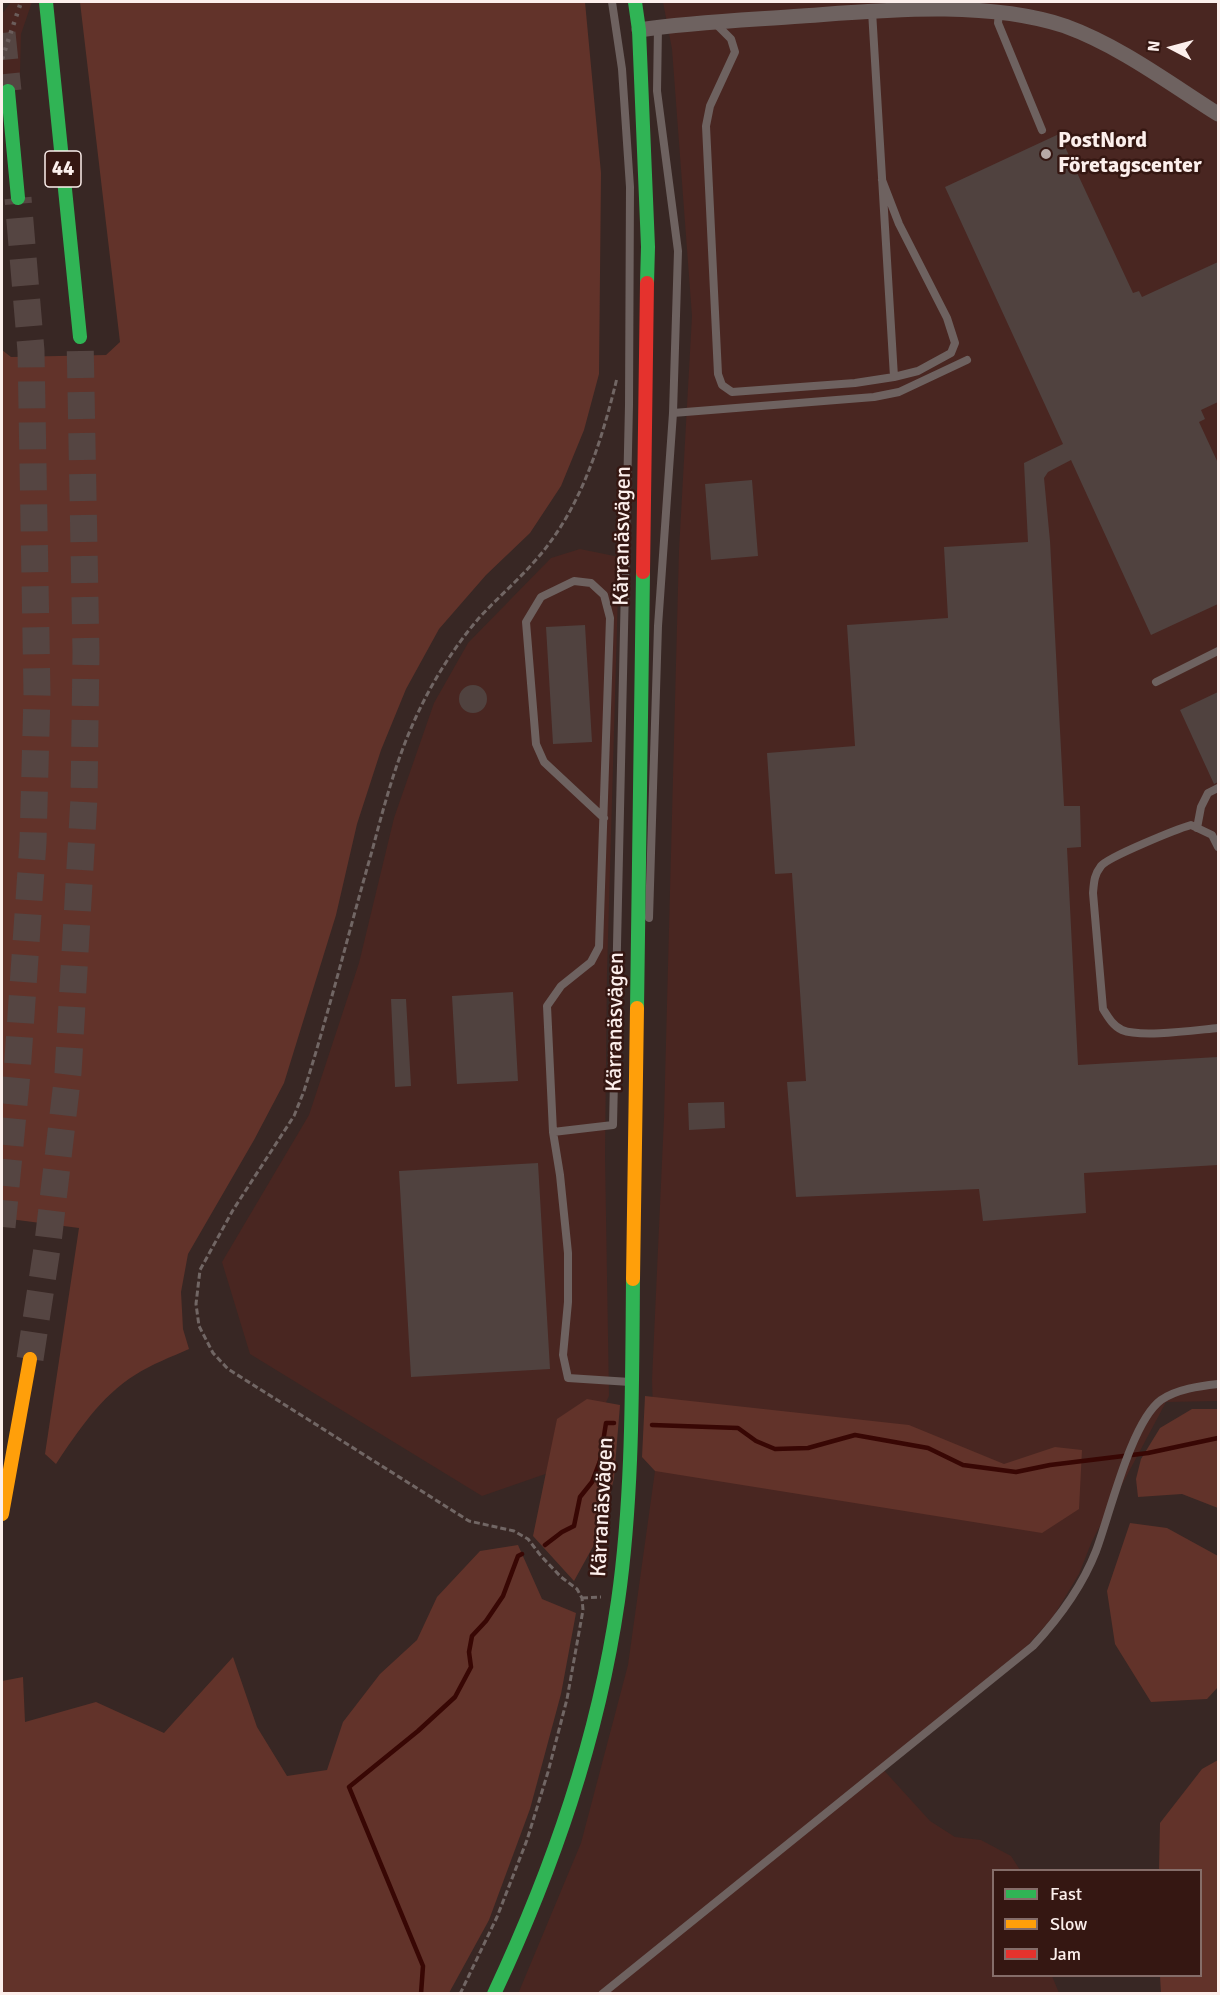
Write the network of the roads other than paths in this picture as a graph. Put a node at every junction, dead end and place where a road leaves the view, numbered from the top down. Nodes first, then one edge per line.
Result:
1 (46, 2) edge
2 (612, 2) edge
3 (635, 2) edge
4 (872, 11) junction
5 (999, 11) junction
6 (714, 22) junction
7 (658, 27) junction
8 (639, 30) junction
9 (8, 91) dead end
10 (1218, 114) edge
11 (1041, 130) dead end
12 (882, 180) junction
13 (18, 198) tunnel mouth
14 (80, 337) tunnel mouth
15 (967, 360) dead end
16 (894, 377) junction
17 (673, 413) junction
18 (1218, 651) edge
19 (1156, 682) dead end
20 (1218, 788) edge
21 (604, 818) junction
22 (1197, 828) junction
23 (1218, 847) edge
24 (649, 928) dead end
25 (1218, 1028) edge
26 (646, 1057) dead end
27 (637, 1079) junction
28 (553, 1132) junction
29 (30, 1359) tunnel mouth
30 (632, 1383) junction
31 (1218, 1384) edge
32 (2, 1514) edge
33 (494, 1994) edge
34 (602, 1994) edge

1 - 14 main road, 44
2 - 28 lane
3 - 8 main road, Kärranäsvägen
4 - 5 street
4 - 6 street
4 - 12 lane
5 - 10 street
5 - 11 lane
6 - 7 street
6 - 16 lane
7 - 8 street
7 - 17 lane
8 - 27 main road, Kärranäsvägen
9 - 13 main road, 44
12 - 16 lane
12 - 16 lane
15 - 17 lane
17 - 24 lane
18 - 19 lane
20 - 22 lane
21 - 21 lane
21 - 28 lane
22 - 23 lane
22 - 25 lane
26 - 27 lane
27 - 30 main road, Kärranäsvägen
28 - 30 lane
29 - 32 main road
30 - 33 main road, Kärranäsvägen
31 - 34 lane

